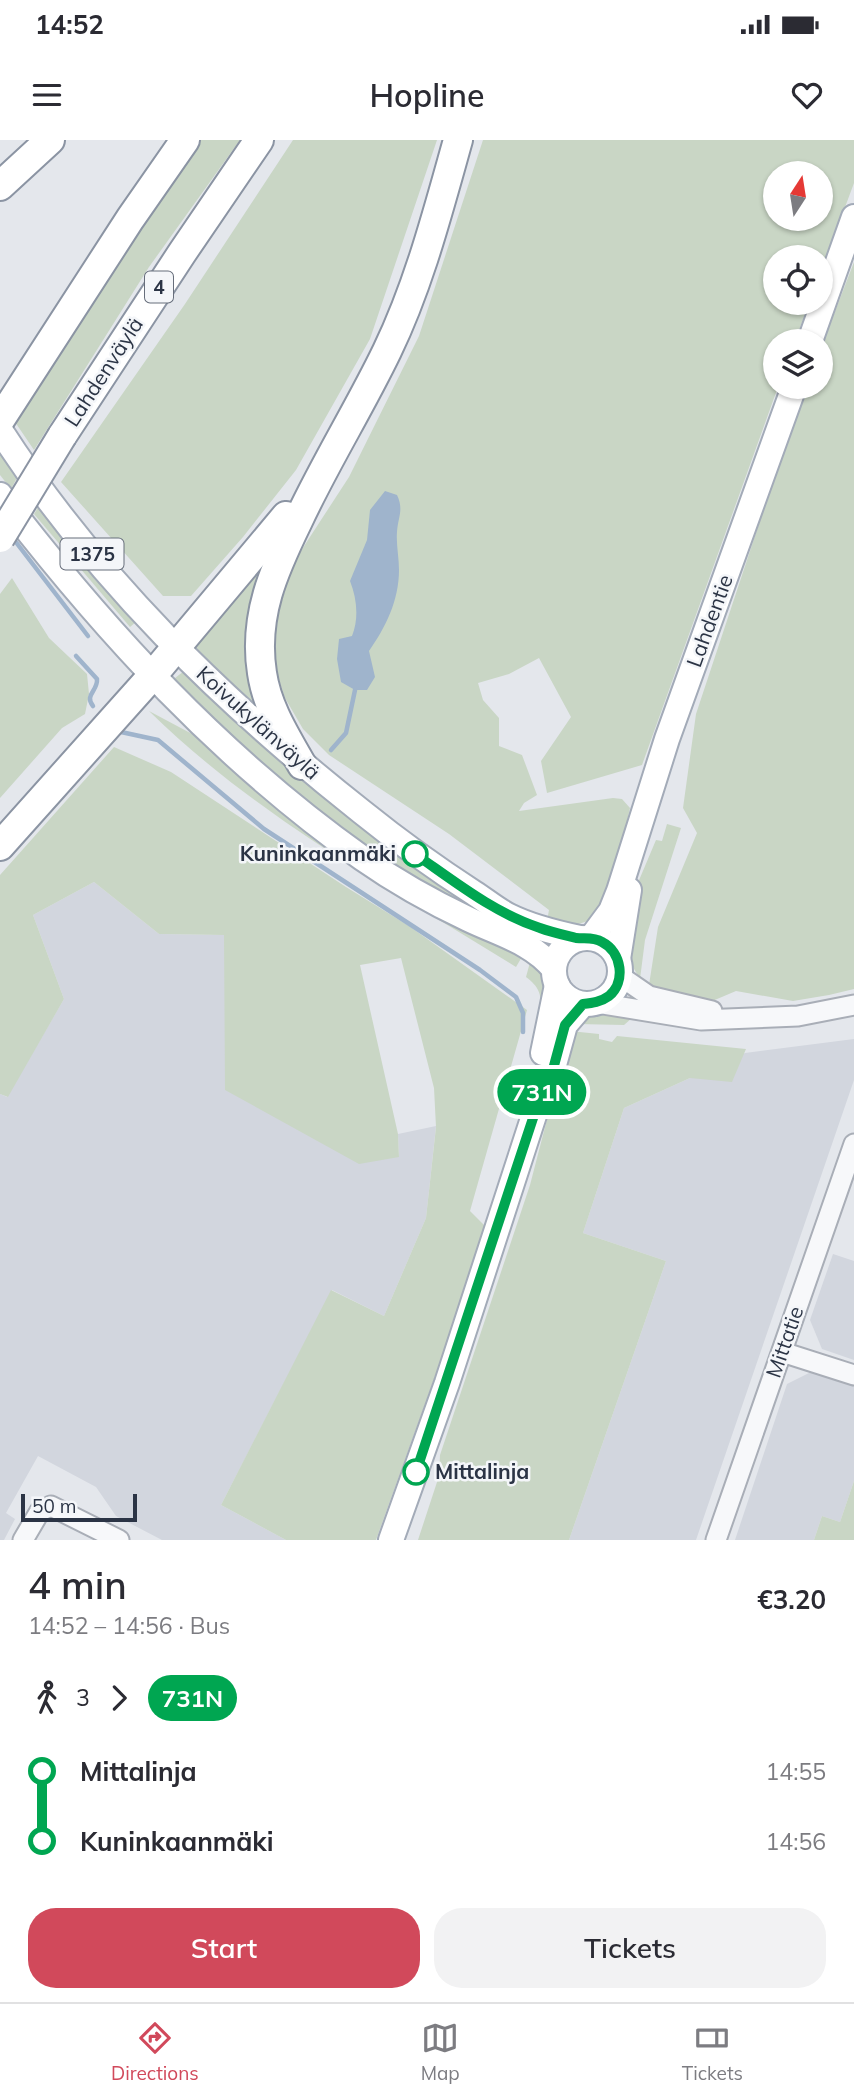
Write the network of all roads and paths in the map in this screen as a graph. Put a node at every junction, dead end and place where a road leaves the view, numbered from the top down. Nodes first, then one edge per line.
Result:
1 (50, 140) edge
2 (185, 140) edge
3 (259, 140) edge
4 (458, 140) edge
5 (0, 186) edge
6 (854, 217) edge
7 (814, 329) edge
8 (790, 399) edge
9 (0, 420) edge
10 (0, 430) edge
11 (323, 466) junction
12 (0, 495) edge
13 (0, 538) edge
14 (175, 647) junction
15 (152, 676) junction
16 (302, 765) junction
17 (0, 846) edge
18 (632, 857) junction
19 (585, 938) junction
20 (619, 967) junction
21 (556, 977) junction
22 (590, 1003) junction
23 (854, 1005) edge
24 (729, 1018) junction
25 (539, 1100) junction
26 (854, 1144) edge
27 (782, 1352) junction
28 (854, 1375) edge
29 (23, 1540) edge
30 (119, 1540) edge
31 (391, 1540) edge
32 (716, 1540) edge

1 - 5 highway
2 - 9 highway
3 - 13 highway, Lahdenväylä / 4, bridge
4 - 11 highway
6 - 7 main road
8 - 18 main road, Lahdentie
10 - 14 main road, Koivukylänväylä / 1375
11 - 14 highway
11 - 16 highway
12 - 15 main road, Koivukylänväylä / 1375
14 - 15 highway
14 - 16 main road, Koivukylänväylä / 1375
15 - 17 highway
15 - 21 main road, Koivukylänväylä / 1375
16 - 19 main road, Koivukylänväylä / 1375
18 - 19 main road, Lahdentie
18 - 20 main road, Lahdentie
19 - 20 main road
19 - 21 main road
20 - 22 main road
20 - 24 street
21 - 22 main road
21 - 25 main road
22 - 24 street
22 - 25 main road
23 - 24 street
25 - 31 main road
26 - 27 street, Mittatie
27 - 28 street
27 - 32 street, Mittatie
29 - 30 street

